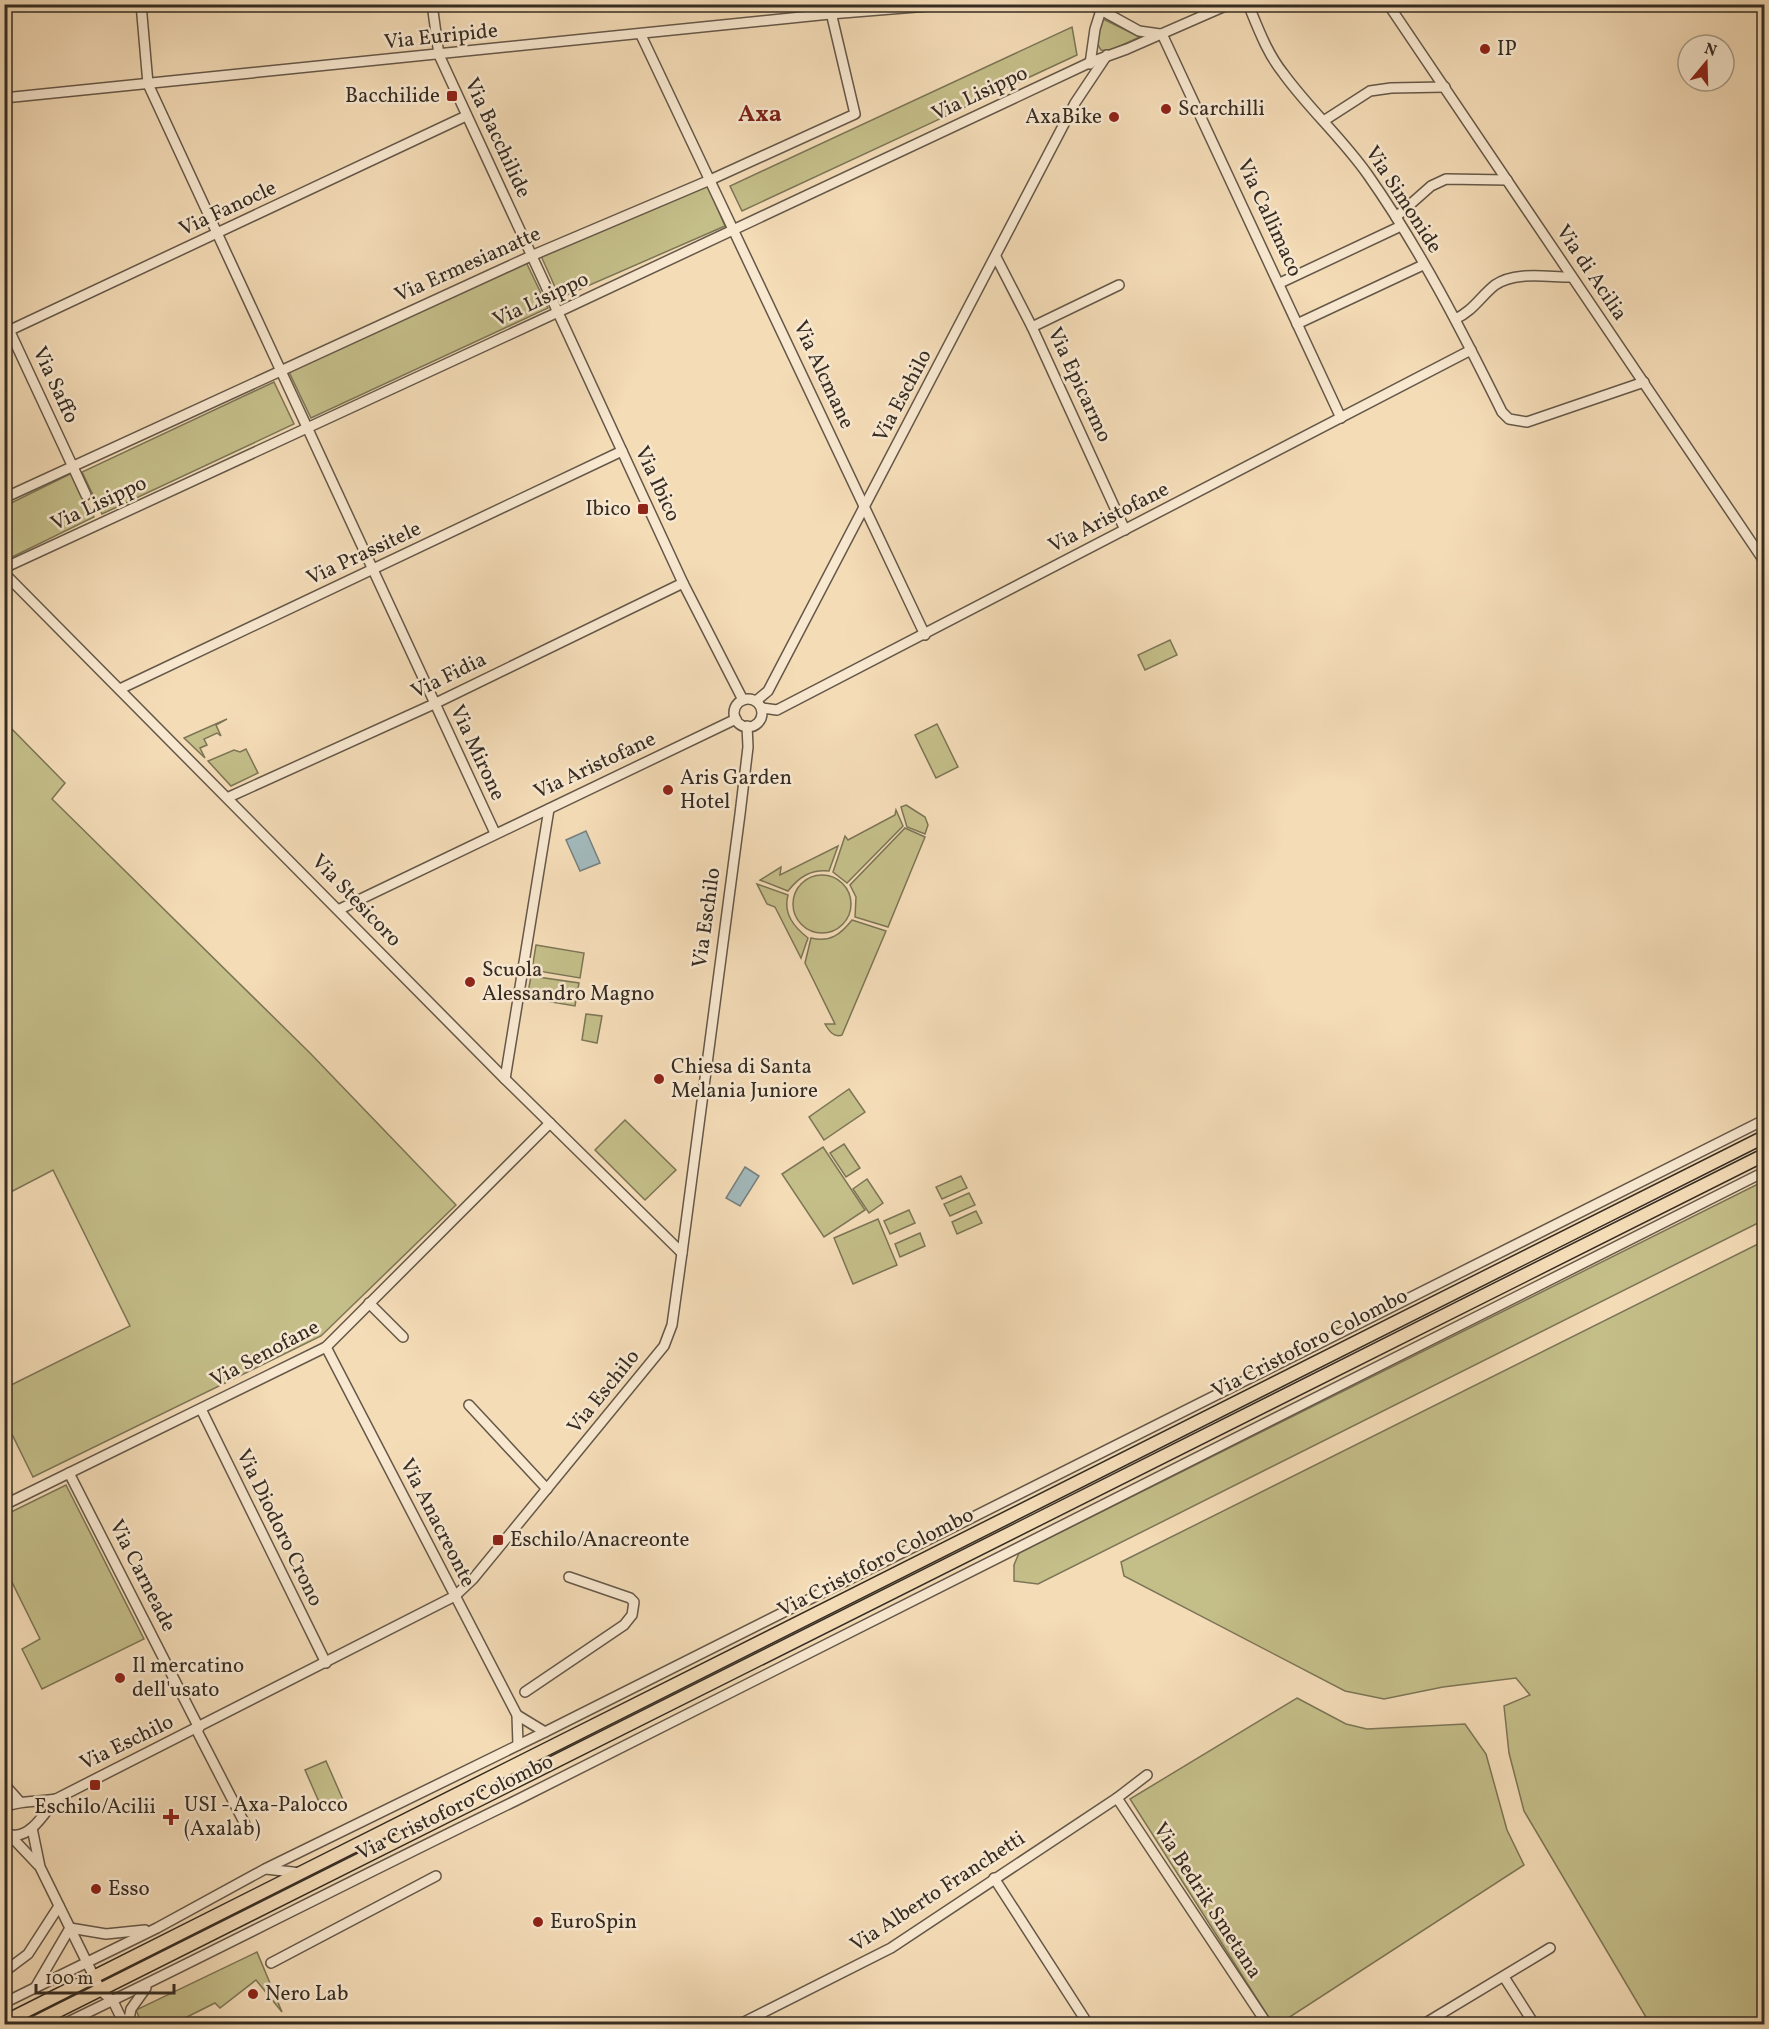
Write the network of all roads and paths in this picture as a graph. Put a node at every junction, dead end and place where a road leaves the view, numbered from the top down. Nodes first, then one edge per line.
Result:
1 (141, 4) edge
2 (432, 4) edge
3 (953, 4) edge
4 (1090, 4) edge
5 (1230, 4) edge
6 (1248, 4) edge
7 (1388, 4) edge
8 (1102, 7) edge
9 (1220, 8) edge
10 (830, 9) edge
11 (1162, 34) junction
12 (641, 35) junction
13 (1093, 46) junction
14 (439, 55) junction
15 (1107, 55) junction
16 (1090, 62) junction
17 (148, 84) junction
18 (1445, 87) junction
19 (4, 98) edge
20 (1075, 103) junction
21 (466, 116) junction
22 (1325, 120) junction
23 (710, 180) junction
24 (1507, 180) junction
25 (1399, 222) junction
26 (734, 229) junction
27 (218, 233) junction
28 (531, 256) junction
29 (996, 257) junction
30 (1423, 265) junction
31 (1570, 277) junction
32 (543, 282) joint
33 (1280, 283) junction
34 (1119, 285) dead end
35 (556, 314) junction
36 (4, 319) edge
37 (1455, 319) junction
38 (1297, 324) junction
39 (1032, 327) junction
40 (7, 332) edge
41 (1472, 350) junction
42 (280, 369) junction
43 (1644, 382) junction
44 (1341, 418) junction
45 (307, 427) junction
46 (622, 451) junction
47 (73, 465) junction
48 (86, 495) dead end
49 (4, 498) edge
50 (865, 506) junction
51 (1125, 530) junction
52 (1764, 561) edge
53 (4, 570) edge
54 (373, 570) junction
55 (683, 583) junction
56 (925, 635) junction
57 (122, 688) junction
58 (743, 700) junction
59 (434, 704) junction
60 (759, 704) junction
61 (736, 719) junction
62 (747, 726) junction
63 (229, 797) junction
64 (549, 809) junction
65 (495, 833) junction
66 (340, 909) junction
67 (505, 1079) junction
68 (1764, 1120) edge
69 (550, 1123) junction
70 (1764, 1137) edge
71 (1764, 1155) edge
72 (1764, 1172) edge
73 (682, 1254) junction
74 (369, 1303) junction
75 (403, 1337) dead end
76 (326, 1347) junction
77 (469, 1405) dead end
78 (201, 1409) junction
79 (69, 1473) junction
80 (547, 1489) junction
81 (4, 1505) edge
82 (569, 1577) dead end
83 (455, 1596) junction
84 (326, 1663) junction
85 (525, 1692) dead end
86 (517, 1715) junction
87 (197, 1728) junction
88 (544, 1732) junction
89 (518, 1745) junction
90 (1147, 1775) dead end
91 (4, 1784) edge
92 (1117, 1798) junction
93 (56, 1799) junction
94 (23, 1803) junction
95 (4, 1808) edge
96 (33, 1826) junction
97 (248, 1830) dead end
98 (7, 1832) edge
99 (40, 1867) junction
100 (265, 1869) junction
101 (436, 1876) dead end
102 (307, 1878) junction
103 (994, 1878) junction
104 (339, 1886) junction
105 (59, 1906) junction
106 (70, 1928) junction
107 (157, 1928) junction
108 (1550, 1948) dead end
109 (87, 1962) junction
110 (271, 1963) dead end
111 (4, 1972) edge
112 (95, 1977) junction
113 (1504, 1977) junction
114 (149, 1985) junction
115 (35, 1988) junction
116 (101, 1990) junction
117 (112, 2001) junction
118 (4, 2003) edge
119 (4, 2022) edge
120 (32, 2025) edge
121 (64, 2025) edge
122 (126, 2025) edge
123 (740, 2025) edge
124 (1088, 2025) edge
125 (1267, 2025) edge
126 (1424, 2025) edge
127 (1534, 2025) edge

1 - 17 street
2 - 14 street, Via Bacchilide
3 - 10 street, Via Euripide
4 - 8 street
5 - 9 street, Via Lisippo
6 - 22 street, Via Simonide
7 - 18 street, Via di Acilia
8 - 11 street
8 - 13 street
9 - 11 street, Via Lisippo
10 - 12 street, Via Euripide
10 - 23 street, Via Ermesianatte
11 - 15 street, Via Lisippo
11 - 33 street, Via Callimaco
12 - 14 street, Via Euripide
12 - 23 street, Via Alcmane
13 - 15 street
13 - 16 street
14 - 17 street, Via Euripide
14 - 21 street, Via Bacchilide
15 - 16 street, Via Lisippo
15 - 20 street
16 - 20 street
16 - 26 street, Via Lisippo
17 - 19 street, Via Euripide
17 - 27 street, Via Mirone
18 - 22 street
18 - 24 street, Via di Acilia
20 - 29 street, Via Eschilo
21 - 27 street, Via Fanocle
21 - 28 street, Via Bacchilide
22 - 25 street, Via Simonide
23 - 26 street, Via Alcmane
23 - 28 street, Via Ermesianatte
24 - 25 street
24 - 31 street, Via di Acilia
25 - 30 street, Via Simonide
25 - 33 street
26 - 35 street, Via Lisippo
26 - 50 street, Via Alcmane
27 - 40 street, Via Fanocle
27 - 42 street, Via Mirone
28 - 32 street, Via Bacchilide
28 - 42 street, Via Ermesianatte
29 - 39 street, Via Epicarmo
29 - 50 street, Via Eschilo
30 - 37 street, Via Simonide
30 - 38 street
31 - 37 street
31 - 43 street, Via di Acilia
32 - 35 street, Via Ibico
33 - 38 street, Via Callimaco
34 - 39 street
35 - 45 street, Via Lisippo
35 - 46 street, Via Ibico
36 - 40 street, Via Saffo
37 - 41 street, Via Simonide
38 - 44 street, Via Callimaco
39 - 51 street, Via Epicarmo
40 - 47 street, Via Saffo
41 - 43 street, Via Simonide
41 - 44 street, Via Aristofane
42 - 45 street, Via Mirone
42 - 47 street, Via Ermesianatte
43 - 52 street, Via di Acilia
44 - 51 street, Via Aristofane
45 - 53 street, Via Lisippo
45 - 54 street, Via Mirone
46 - 54 street, Via Prassitele
46 - 55 street, Via Ibico
47 - 48 street, Via Saffo
47 - 49 street, Via Ermesianatte
50 - 56 street, Via Alcmane
50 - 60 street, Via Eschilo
51 - 56 street, Via Aristofane
53 - 57 street, Via Stesicoro
54 - 57 street, Via Prassitele
54 - 59 street, Via Mirone
55 - 58 street, Via Ibico
55 - 59 street, Via Fidia
56 - 60 street, Via Aristofane
57 - 63 street, Via Stesicoro
58 - 60 street
58 - 61 street
59 - 63 street, Via Fidia
59 - 65 street, Via Mirone
60 - 62 street
61 - 62 street
61 - 64 street, Via Aristofane
62 - 73 street, Via Eschilo
63 - 66 street, Via Stesicoro
64 - 65 street, Via Aristofane
64 - 67 street
65 - 66 street, Via Aristofane
66 - 67 street, Via Stesicoro
67 - 69 street, Via Stesicoro
68 - 88 street, Via Cristoforo Colombo
69 - 73 street, Via Stesicoro
69 - 74 street, Via Senofane
70 - 102 main road, Via Cristoforo Colombo
71 - 102 main road, Via Cristoforo Colombo
72 - 104 street, Via Cristoforo Colombo
73 - 80 street, Via Eschilo
74 - 75 street
74 - 76 street, Via Senofane
76 - 78 street, Via Senofane
76 - 83 street, Via Anacreonte
77 - 80 street
78 - 79 street, Via Senofane
78 - 84 street, Via Diodoro Crono
79 - 81 street, Via Senofane
79 - 87 street, Via Carneade
80 - 83 street, Via Eschilo
82 - 85 street
83 - 84 street, Via Eschilo
83 - 86 street, Via Anacreonte
84 - 87 street, Via Eschilo
86 - 88 street
86 - 89 street, Via Anacreonte
87 - 93 street, Via Eschilo
87 - 97 street, Via Carneade
88 - 89 street, Via Cristoforo Colombo
89 - 100 street, Via Cristoforo Colombo
90 - 92 street, Via Alberto Franchetti
91 - 94 street
92 - 103 street, Via Alberto Franchetti
92 - 125 street, Via Bedrik Smetana
93 - 94 street
93 - 96 street
94 - 95 street
94 - 96 street
96 - 98 street
96 - 99 street
98 - 99 street
99 - 105 street
100 - 102 street
100 - 107 street, Via Cristoforo Colombo
101 - 110 street
102 - 104 street
102 - 112 main road, Via Cristoforo Colombo
102 - 116 main road, Via Cristoforo Colombo
103 - 123 street, Via Alberto Franchetti
103 - 124 street
104 - 114 street, Via Cristoforo Colombo
105 - 106 street
105 - 111 street
106 - 107 street, Via Cristoforo Colombo
106 - 109 street
106 - 115 street
107 - 109 street, Via Cristoforo Colombo
108 - 113 street
109 - 112 street
109 - 115 street, Via Cristoforo Colombo
112 - 116 street
112 - 119 main road, Via Cristoforo Colombo
113 - 126 street
113 - 127 street
114 - 117 street, Via Cristoforo Colombo
114 - 122 street
115 - 118 street, Via Cristoforo Colombo
116 - 117 street
116 - 120 main road, Via Cristoforo Colombo
117 - 121 street, Via Cristoforo Colombo
117 - 122 street

